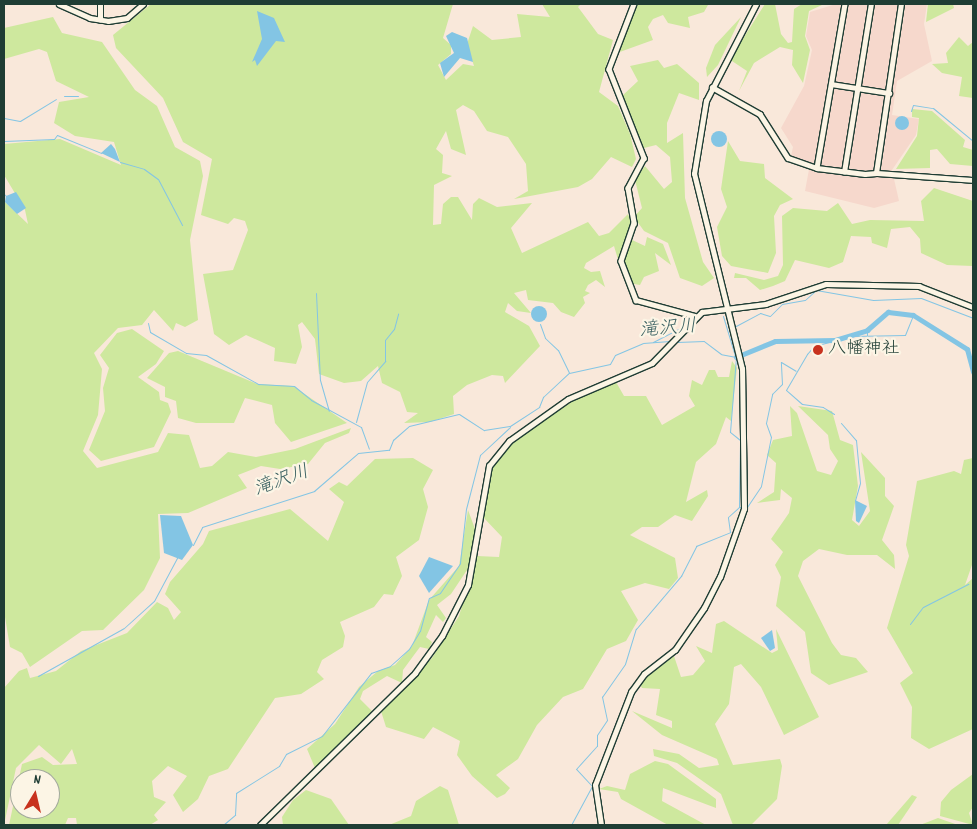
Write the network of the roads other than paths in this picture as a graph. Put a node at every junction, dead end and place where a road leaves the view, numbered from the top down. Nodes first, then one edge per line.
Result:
1 (59, 4) edge
2 (100, 4) edge
3 (143, 4) edge
4 (634, 4) edge
5 (756, 4) edge
6 (845, 4) edge
7 (871, 4) edge
8 (901, 4) edge
9 (100, 20) junction
10 (830, 84) junction
11 (712, 87) junction
12 (857, 88) junction
13 (889, 93) junction
14 (817, 168) junction
15 (844, 172) junction
16 (876, 173) junction
17 (973, 180) edge
18 (973, 307) edge
19 (727, 309) junction
20 (695, 316) junction
21 (260, 825) edge
22 (601, 825) edge

1 - 9 street
2 - 9 street
3 - 9 street
4 - 20 street
5 - 11 street
6 - 10 street
7 - 12 street
8 - 13 street
10 - 12 street
10 - 14 street
11 - 14 street
11 - 19 street
12 - 13 street
12 - 15 street
13 - 16 street
14 - 15 street
15 - 16 street
16 - 17 street
18 - 19 street
19 - 20 street
19 - 22 street
20 - 21 street

